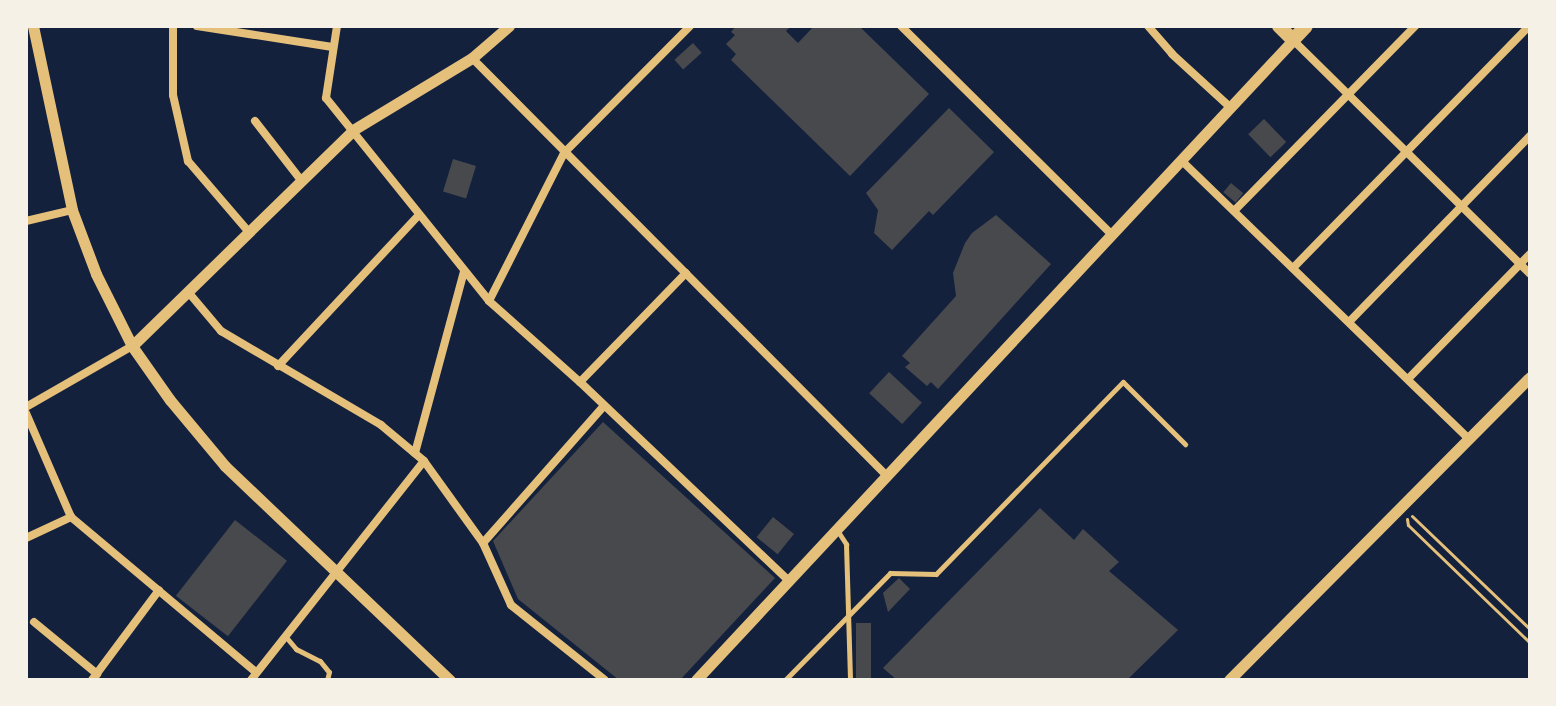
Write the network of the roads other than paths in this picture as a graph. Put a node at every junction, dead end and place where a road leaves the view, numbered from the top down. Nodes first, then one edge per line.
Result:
1 (33, 26) edge
2 (173, 26) edge
3 (197, 26) edge
4 (337, 26) edge
5 (509, 26) edge
6 (690, 26) edge
7 (901, 26) edge
8 (1148, 26) edge
9 (1279, 26) edge
10 (1306, 26) edge
11 (1415, 26) edge
12 (1529, 26) edge
13 (249, 31) edge
14 (1293, 40) junction
15 (332, 47) junction
16 (472, 58) junction
17 (1348, 94) junction
18 (1231, 108) junction
19 (255, 121) dead end
20 (353, 130) junction
21 (1530, 136) edge
22 (1406, 152) junction
23 (564, 153) junction
24 (1183, 162) junction
25 (301, 180) junction
26 (1462, 206) junction
27 (72, 210) junction
28 (1234, 211) junction
29 (419, 215) junction
30 (26, 221) edge
31 (248, 231) junction
32 (1113, 236) junction
33 (1530, 254) edge
34 (1520, 264) junction
35 (1293, 268) junction
36 (464, 271) junction
37 (686, 273) junction
38 (1530, 274) edge
39 (189, 293) junction
40 (489, 301) junction
41 (1349, 322) junction
42 (132, 346) junction
43 (278, 366) junction
44 (1530, 377) edge
45 (1408, 379) junction
46 (580, 382) junction
47 (26, 407) edge
48 (603, 407) junction
49 (26, 413) edge
50 (1469, 439) junction
51 (1185, 444) dead end
52 (415, 453) junction
53 (424, 461) junction
54 (887, 476) junction
55 (71, 517) junction
56 (836, 530) junction
57 (26, 538) edge
58 (483, 543) junction
59 (338, 572) junction
60 (788, 580) junction
61 (159, 590) junction
62 (849, 613) junction
63 (34, 622) dead end
64 (286, 637) junction
65 (94, 677) edge
66 (254, 677) edge
67 (327, 680) edge
68 (450, 680) edge
69 (605, 680) edge
70 (696, 680) edge
71 (785, 680) edge
72 (850, 680) edge
73 (1229, 680) edge

1 - 27 street
2 - 31 street
3 - 13 street
4 - 15 street
5 - 16 street
6 - 23 street
7 - 32 street
8 - 18 street
9 - 14 main road
10 - 14 main road
11 - 17 street
12 - 22 street
13 - 15 street
14 - 17 street
14 - 18 street
15 - 20 street
16 - 20 street
16 - 23 street
17 - 22 street
17 - 28 street
18 - 24 street
19 - 25 street
20 - 25 street
20 - 29 street
21 - 26 street
22 - 26 street
22 - 35 street
23 - 37 street
23 - 40 street
24 - 28 street
24 - 32 street
25 - 31 street
26 - 34 street
26 - 41 street
27 - 30 street
27 - 42 street
28 - 35 street
29 - 36 street
29 - 43 street
31 - 39 street
32 - 54 street
33 - 34 street
34 - 38 street
34 - 45 street
35 - 41 street
36 - 40 street
36 - 52 street
37 - 46 street
37 - 54 street
39 - 42 street
39 - 43 street
40 - 46 street
41 - 45 street
42 - 47 street
42 - 59 street
43 - 52 street
44 - 50 street
45 - 50 street
46 - 48 street
48 - 58 street
48 - 60 street
49 - 55 street
50 - 73 street
51 - 62 lane
52 - 53 street
53 - 58 street
53 - 59 street
54 - 56 street
55 - 57 street
55 - 61 street
56 - 60 street
56 - 62 lane
58 - 69 street
59 - 64 street
59 - 68 street
60 - 70 street
61 - 65 street
61 - 66 street
62 - 71 lane
62 - 72 lane
63 - 65 street
64 - 66 street
64 - 67 lane

